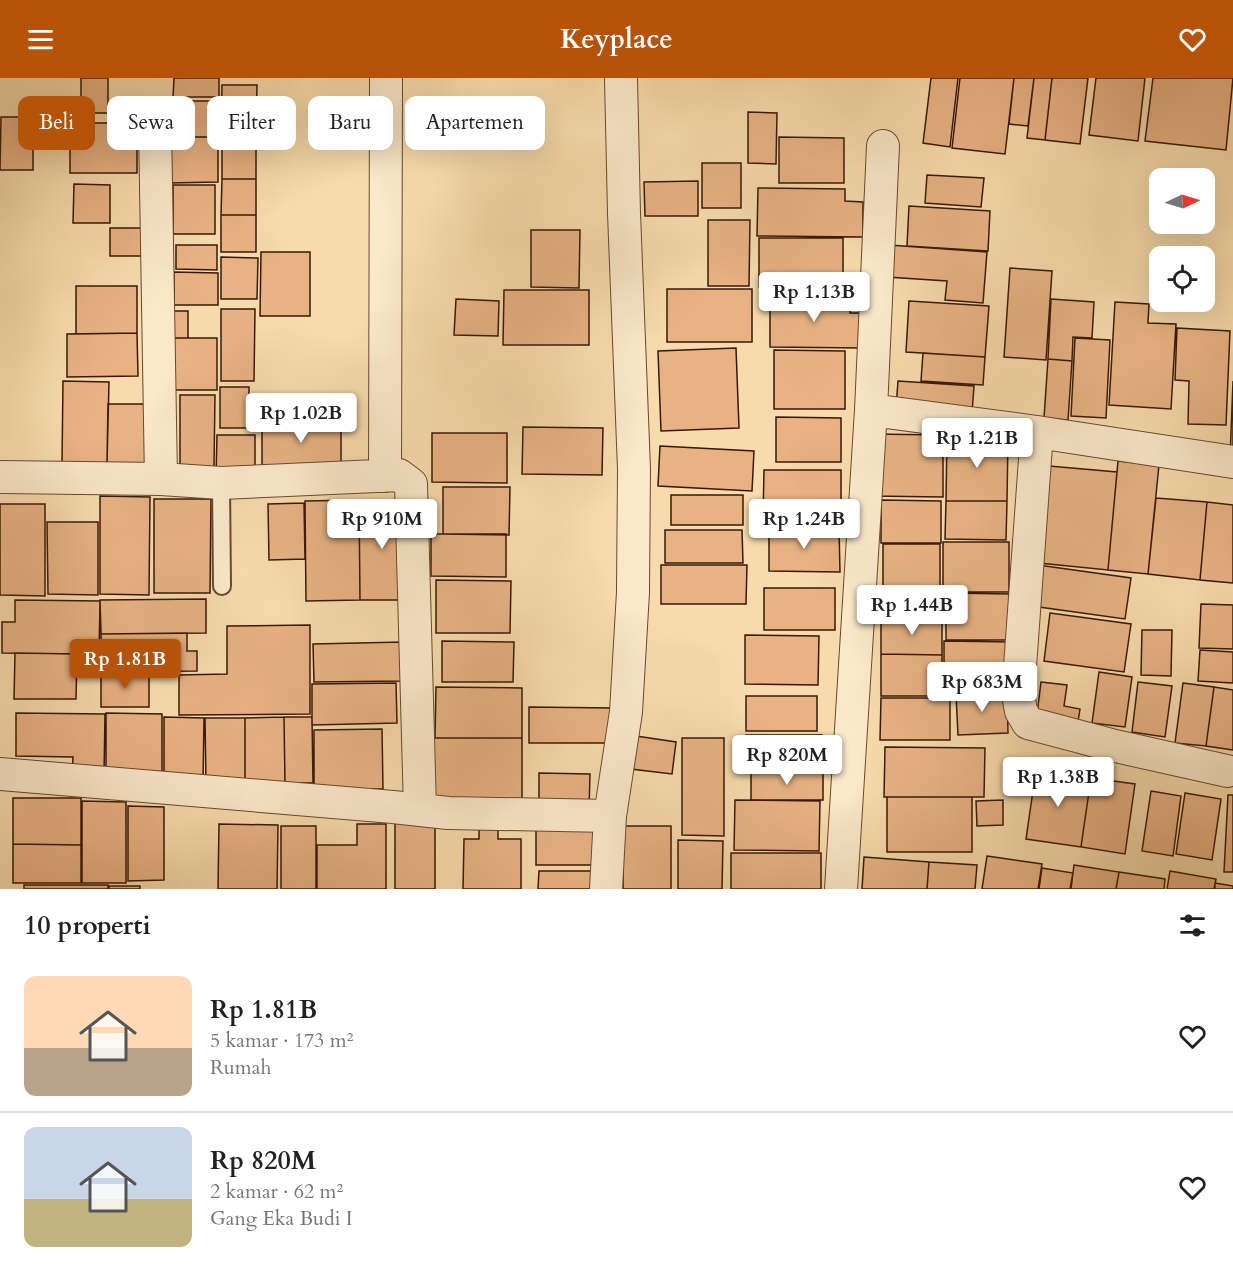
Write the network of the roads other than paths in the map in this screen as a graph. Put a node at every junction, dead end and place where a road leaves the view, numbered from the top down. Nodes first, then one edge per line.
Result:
1 (386, 78) edge
2 (621, 78) edge
3 (883, 146) dead end
4 (155, 150) edge
5 (871, 410) junction
6 (1037, 432) junction
7 (1233, 462) edge
8 (385, 476) junction
9 (0, 477) edge
10 (161, 479) junction
11 (221, 483) junction
12 (222, 586) dead end
13 (1227, 771) dead end
14 (0, 774) edge
15 (420, 809) junction
16 (610, 816) junction
17 (606, 889) edge
18 (842, 889) edge

1 - 8 street
2 - 16 street
3 - 5 street
4 - 10 street
5 - 6 street
5 - 18 street
6 - 7 street
6 - 13 street
8 - 11 street
8 - 15 street
9 - 10 street
10 - 11 street
11 - 12 lane
14 - 15 street
15 - 16 street
16 - 17 street

